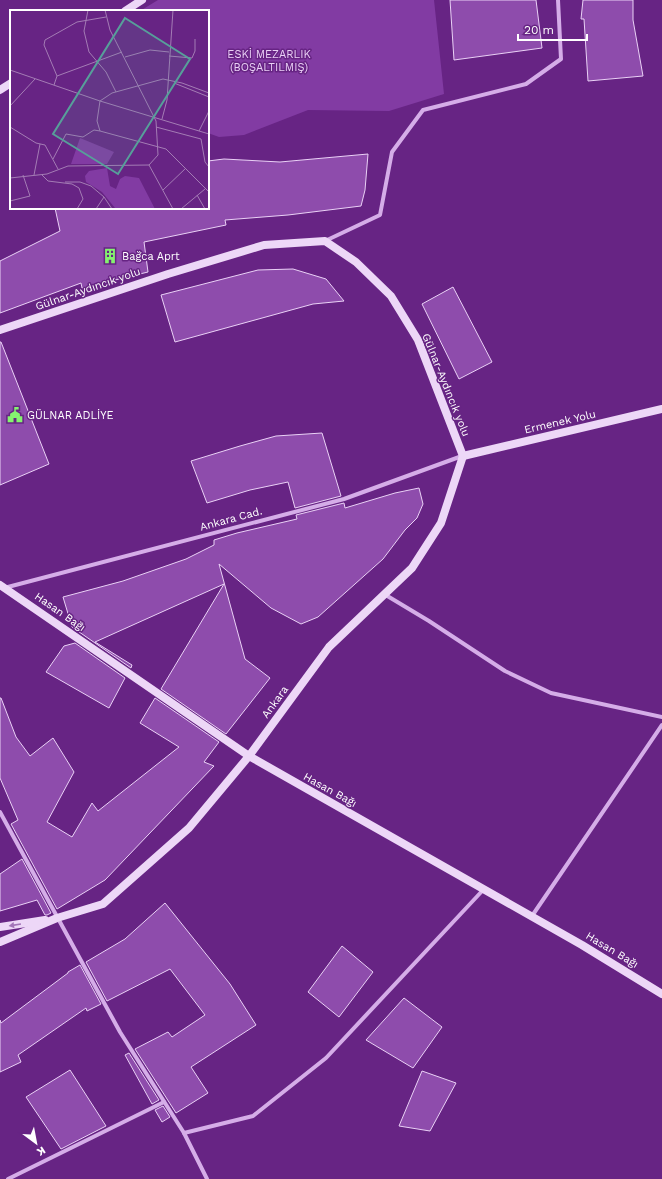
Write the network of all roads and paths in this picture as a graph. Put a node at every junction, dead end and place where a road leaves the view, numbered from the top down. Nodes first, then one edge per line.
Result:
1 (142, 0) edge
2 (558, 0) edge
3 (127, 10) edge
4 (10, 84) edge
5 (0, 90) edge
6 (325, 241) junction
7 (0, 330) edge
8 (662, 409) edge
9 (463, 456) junction
10 (2, 587) edge
11 (384, 594) junction
12 (662, 717) edge
13 (662, 725) edge
14 (249, 756) junction
15 (0, 812) edge
16 (484, 889) junction
17 (532, 916) junction
18 (57, 918) junction
19 (0, 927) edge
20 (0, 942) edge
21 (662, 994) edge
22 (164, 1102) junction
23 (184, 1133) junction
24 (8, 1179) edge
25 (207, 1179) edge

1 - 3 main road
2 - 6 street
4 - 5 main road
6 - 7 main road, Gülnar-Aydıncık yolu
6 - 9 main road, Gülnar-Aydıncık yolu
8 - 9 main road, Ermenek Yolu
9 - 10 street, Ankara Cad.
9 - 11 main road, Ankara
10 - 14 main road, Hasan Bağı
11 - 12 street
11 - 14 main road, Ankara
13 - 17 street
14 - 16 main road, Hasan Bağı
14 - 18 main road, Ankara
15 - 18 street
16 - 17 main road, Hasan Bağı
16 - 23 street
17 - 21 main road, Hasan Bağı
18 -> 19 main road, Ankara
18 - 20 main road, Ankara
18 - 22 street
22 - 23 street
22 - 24 street
23 - 25 street

